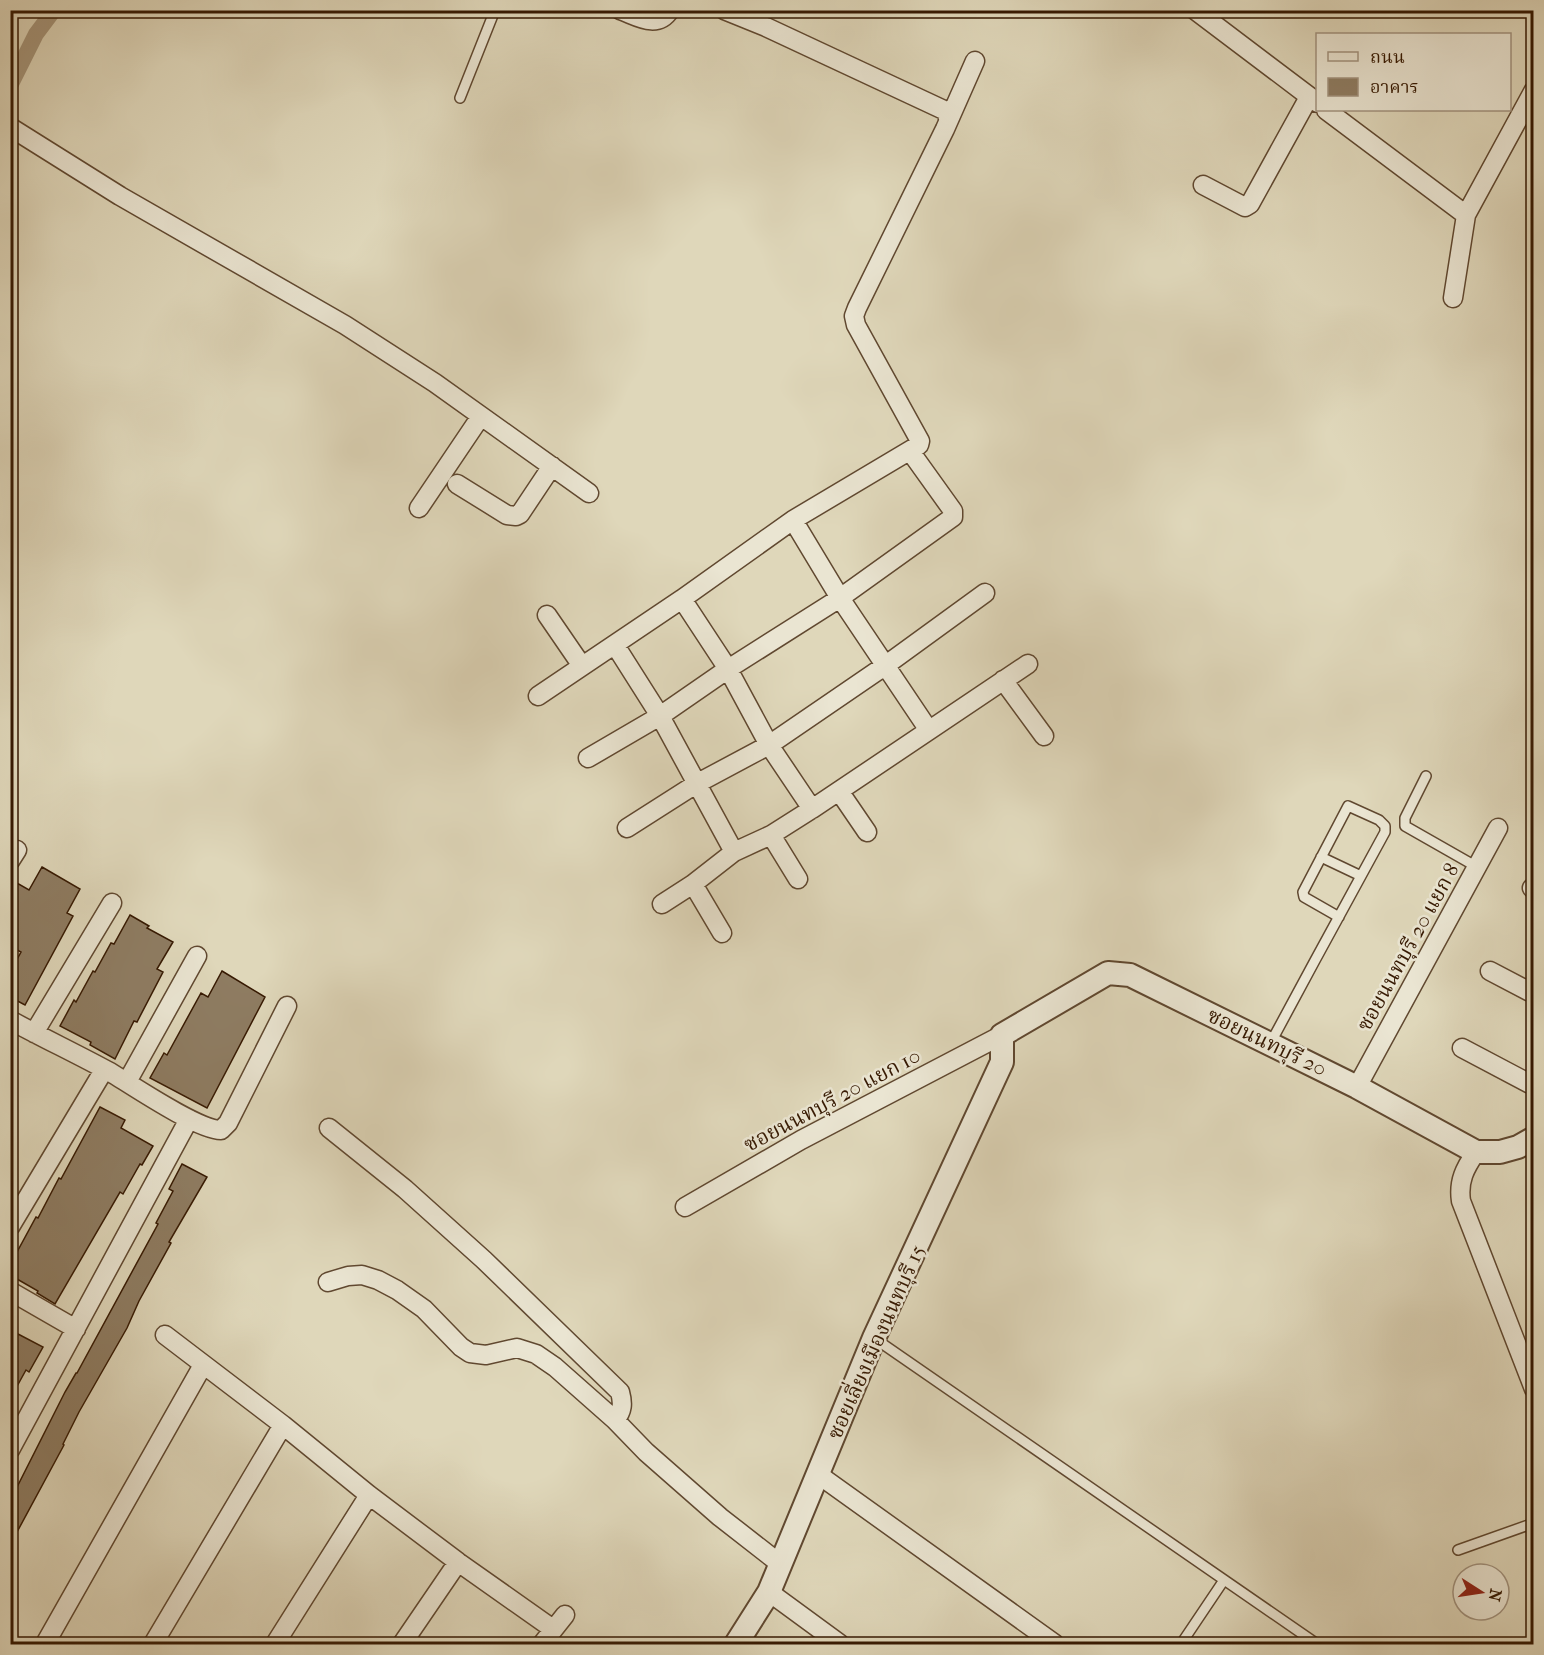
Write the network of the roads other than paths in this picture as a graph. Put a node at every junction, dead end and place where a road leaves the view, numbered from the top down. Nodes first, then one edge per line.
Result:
1 (495, 10) edge
2 (670, 10) edge
3 (724, 10) edge
4 (1195, 10) edge
5 (631, 12) edge
6 (975, 61) dead end
7 (1533, 90) edge
8 (460, 98) dead end
9 (1313, 100) edge
10 (1327, 111) edge
11 (948, 118) junction
12 (12, 128) edge
13 (1203, 185) dead end
14 (1467, 215) junction
15 (1453, 298) dead end
16 (482, 416) junction
17 (910, 451) junction
18 (552, 466) junction
19 (457, 484) dead end
20 (589, 493) dead end
21 (418, 508) dead end
22 (793, 520) junction
23 (986, 593) dead end
24 (840, 598) junction
25 (682, 599) junction
26 (547, 615) dead end
27 (615, 645) junction
28 (1028, 664) dead end
29 (886, 665) junction
30 (582, 666) junction
31 (729, 669) junction
32 (1003, 680) junction
33 (538, 696) dead end
34 (660, 716) junction
35 (928, 729) junction
36 (1044, 736) dead end
37 (769, 745) junction
38 (588, 758) dead end
39 (1426, 776) dead end
40 (696, 784) junction
41 (839, 791) junction
42 (812, 809) junction
43 (627, 828) dead end
44 (1498, 828) dead end
45 (867, 832) dead end
46 (771, 835) junction
47 (734, 852) junction
48 (1321, 857) junction
49 (1477, 867) junction
50 (1361, 876) junction
51 (798, 879) dead end
52 (693, 884) junction
53 (112, 903) dead end
54 (662, 904) dead end
55 (1339, 917) junction
56 (722, 933) dead end
57 (197, 956) dead end
58 (1490, 971) dead end
59 (1533, 994) edge
60 (287, 1005) dead end
61 (10, 1020) edge
62 (34, 1033) junction
63 (1002, 1035) junction
64 (1270, 1044) junction
65 (1462, 1048) dead end
66 (104, 1070) junction
67 (127, 1082) junction
68 (1533, 1086) edge
69 (1357, 1087) junction
70 (189, 1119) junction
71 (329, 1128) dead end
72 (1533, 1138) edge
73 (1476, 1152) junction
74 (685, 1207) dead end
75 (10, 1227) edge
76 (328, 1282) dead end
77 (10, 1291) edge
78 (76, 1329) junction
79 (165, 1335) dead end
80 (874, 1338) junction
81 (203, 1365) junction
82 (1533, 1389) edge
83 (615, 1420) junction
84 (283, 1425) junction
85 (10, 1450) edge
86 (819, 1475) junction
87 (369, 1495) junction
88 (1532, 1523) edge
89 (1533, 1535) edge
90 (1458, 1550) dead end
91 (458, 1562) junction
92 (779, 1563) junction
93 (1224, 1581) junction
94 (769, 1592) junction
95 (45, 1644) edge
96 (153, 1644) edge
97 (275, 1644) edge
98 (402, 1644) edge
99 (542, 1644) edge
100 (736, 1644) edge
101 (840, 1644) edge
102 (1055, 1644) edge
103 (1181, 1644) edge
104 (1317, 1644) edge

1 - 8 lane
2 - 5 street
3 - 11 street
4 - 9 street
6 - 11 street
7 - 14 street
9 - 13 street
10 - 14 street
11 - 17 street
12 - 16 street
14 - 15 street
16 - 18 street
16 - 21 street
17 - 22 street
17 - 24 street
18 - 19 street
18 - 20 street
22 - 24 street
22 - 25 street
23 - 29 street
24 - 29 street
24 - 31 street
25 - 27 street
25 - 31 street
26 - 30 street
27 - 30 street
27 - 34 street
28 - 32 street
29 - 35 street
29 - 37 street
30 - 33 street
31 - 34 street
31 - 37 street
32 - 35 street
32 - 36 street
34 - 38 street
34 - 40 street
35 - 41 street
37 - 40 street
37 - 42 street
39 - 49 lane
40 - 43 street
40 - 47 street
41 - 42 street
41 - 45 street
42 - 46 street
44 - 49 street, ซอยนนทบุรี 20 แยก 8
46 - 47 street
46 - 51 street
47 - 52 street
48 - 50 lane
48 - 50 lane
48 - 55 lane
49 - 69 street, ซอยนนทบุรี 20 แยก 8
50 - 55 lane
52 - 54 street
52 - 56 street
53 - 62 street
55 - 64 lane
57 - 67 street
58 - 59 street
60 - 70 street
61 - 62 street
62 - 66 street
63 - 64 street, ซอยนนทบุรี 20
63 - 74 street, ซอยนนทบุรี 20 แยก 10
63 - 80 street, ซอยเลี่ยงเมืองนนทบุรี 15
64 - 69 street, ซอยนนทบุรี 20
65 - 68 street
66 - 67 street
66 - 75 street
67 - 70 street
69 - 73 street, ซอยนนทบุรี 20
70 - 78 street
71 - 83 street
72 - 73 street
73 - 82 street
76 - 83 street
77 - 78 street
78 - 85 street
79 - 81 street
80 - 86 street, ซอยเลี่ยงเมืองนนทบุรี 15
80 - 93 lane
81 - 84 street
81 - 95 street
83 - 92 street
84 - 87 street
84 - 96 street
86 - 92 street, ซอยเลี่ยงเมืองนนทบุรี 15
86 - 102 street
87 - 91 street
87 - 97 street
88 - 89 lane
88 - 90 lane
91 - 98 street
91 - 99 street
92 - 94 street, ซอยเลี่ยงเมืองนนทบุรี 15
93 - 103 lane
93 - 104 lane
94 - 100 street, ซอยเลี่ยงเมืองนนทบุรี 15
94 - 101 street

